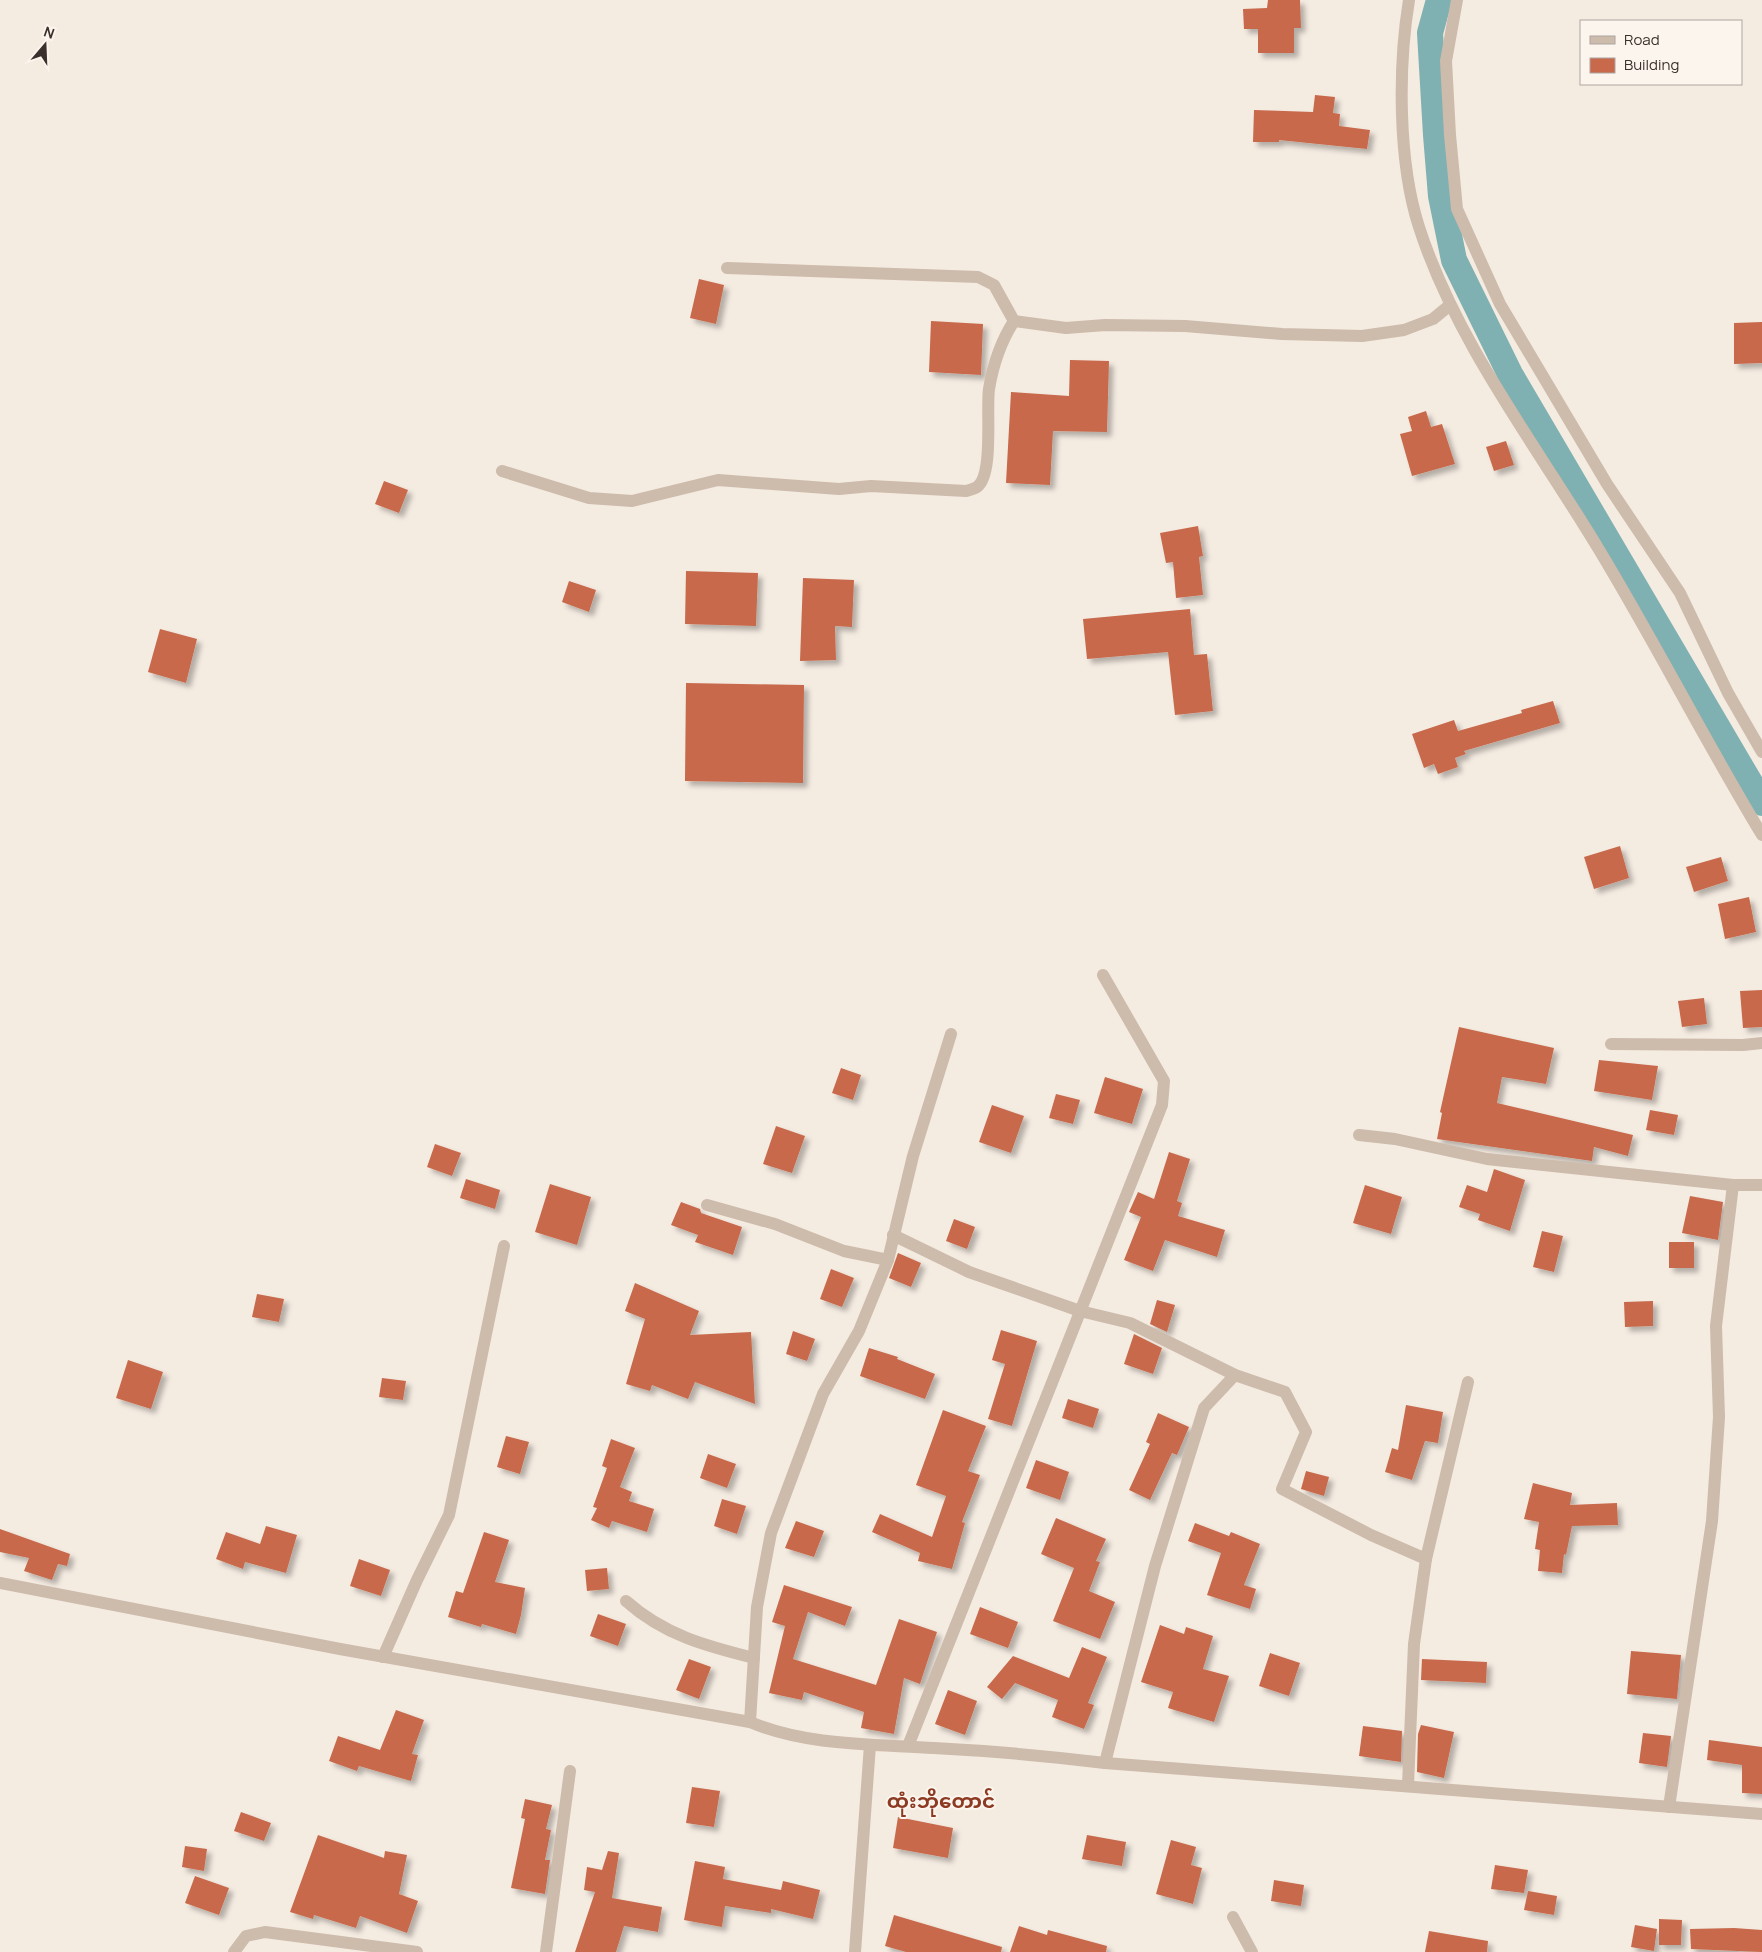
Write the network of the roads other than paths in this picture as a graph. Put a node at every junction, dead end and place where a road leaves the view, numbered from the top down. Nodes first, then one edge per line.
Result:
1 (1409, 0) edge
2 (1457, 0) edge
3 (727, 268) dead end
4 (1450, 305) junction
5 (1014, 320) junction
6 (502, 471) dead end
7 (1762, 752) edge
8 (1762, 835) edge
9 (1103, 975) dead end
10 (951, 1034) dead end
11 (1611, 1044) dead end
12 (1762, 1044) edge
13 (1359, 1135) dead end
14 (1734, 1185) junction
15 (1762, 1185) edge
16 (707, 1205) dead end
17 (893, 1235) junction
18 (504, 1246) dead end
19 (888, 1260) junction
20 (1080, 1312) junction
21 (1234, 1375) junction
22 (1468, 1382) dead end
23 (1426, 1559) junction
24 (0, 1583) edge
25 (626, 1602) dead end
26 (383, 1657) junction
27 (754, 1658) junction
28 (750, 1722) junction
29 (870, 1746) junction
30 (908, 1746) junction
31 (1106, 1763) junction
32 (570, 1771) dead end
33 (1408, 1785) junction
34 (1669, 1806) junction
35 (1762, 1814) edge
36 (1233, 1917) dead end
37 (339, 1947) edge
38 (234, 1952) edge
39 (417, 1952) edge
40 (546, 1952) edge
41 (855, 1952) edge
42 (1252, 1952) edge

1 - 4 street
2 - 7 street
3 - 5 street
4 - 5 street
4 - 8 street
5 - 6 street
9 - 20 street
10 - 17 street
11 - 12 street
13 - 14 street
14 - 15 street
14 - 34 street
16 - 19 street
17 - 19 street
17 - 20 street
18 - 26 street
19 - 27 street
20 - 21 street
20 - 30 street
21 - 23 street
21 - 31 street
22 - 23 street
23 - 33 street
24 - 26 street
25 - 27 street
26 - 28 street
27 - 28 street
28 - 29 street
29 - 30 street
29 - 41 street
30 - 31 street
31 - 33 street
32 - 40 street
33 - 34 street
34 - 35 street
36 - 42 street
37 - 38 street
37 - 39 street

